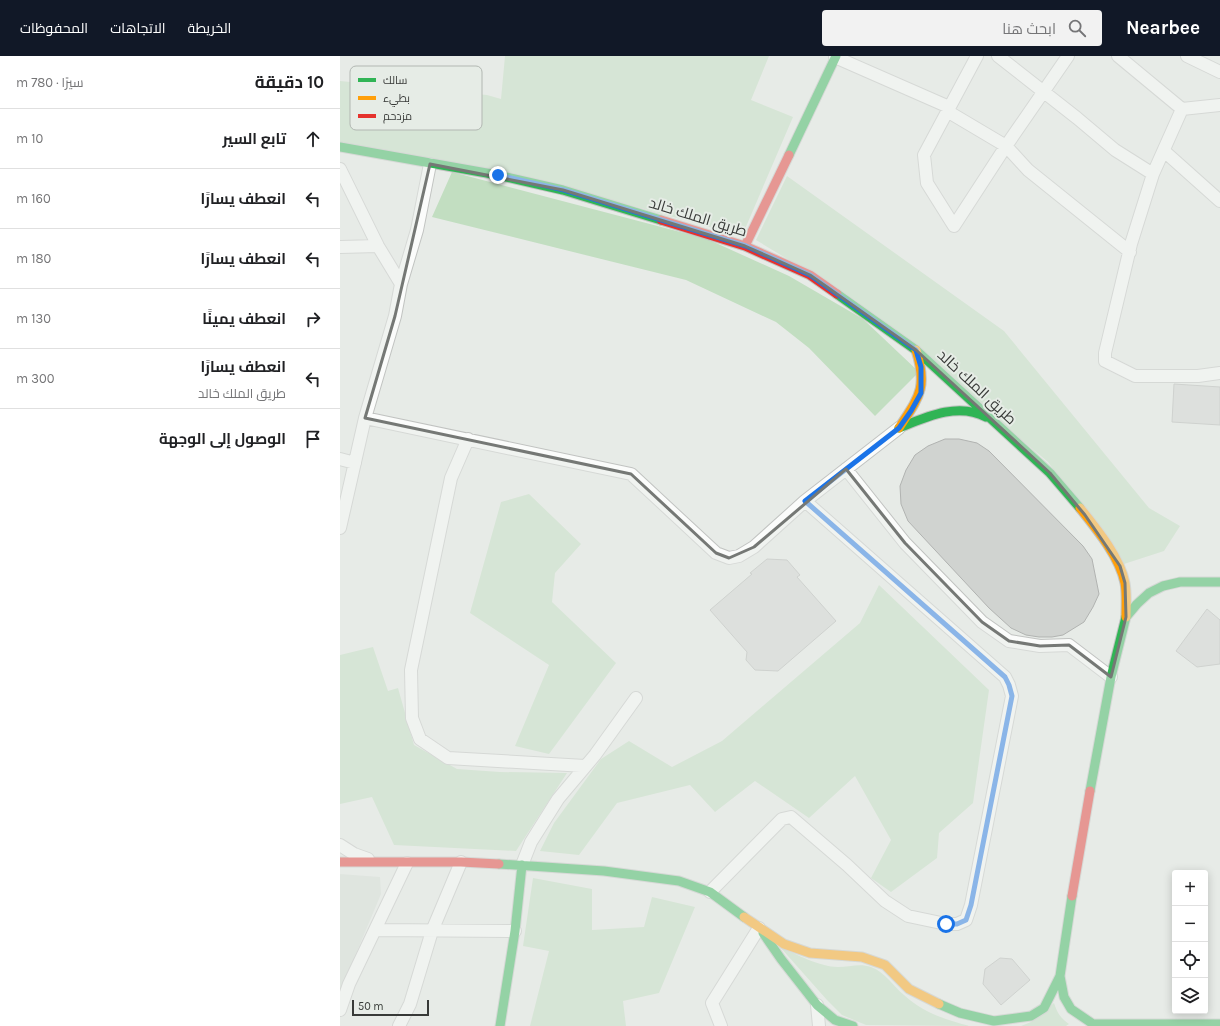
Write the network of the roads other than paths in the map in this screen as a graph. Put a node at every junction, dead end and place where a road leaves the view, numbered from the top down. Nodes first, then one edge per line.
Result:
1 (836, 56) edge
2 (977, 56) edge
3 (998, 56) edge
4 (1068, 56) edge
5 (1118, 56) edge
6 (1187, 56) edge
7 (1220, 72) edge
8 (1042, 92) junction
9 (1220, 106) edge
10 (948, 109) junction
11 (1182, 109) junction
12 (1006, 146) junction
13 (340, 147) edge
14 (1164, 152) junction
15 (430, 164) junction
16 (340, 168) edge
17 (1153, 174) junction
18 (1220, 201) edge
19 (378, 246) junction
20 (746, 246) junction
21 (340, 247) edge
22 (1130, 252) junction
23 (401, 284) junction
24 (916, 350) junction
25 (1220, 373) edge
26 (365, 418) junction
27 (899, 428) junction
28 (1008, 434) junction
29 (468, 439) junction
30 (340, 460) edge
31 (356, 463) junction
32 (846, 469) junction
33 (805, 501) junction
34 (340, 528) edge
35 (1220, 582) edge
36 (1126, 617) junction
37 (1111, 677) junction
38 (636, 698) dead end
39 (585, 766) junction
40 (340, 844) edge
41 (340, 862) edge
42 (375, 862) junction
43 (461, 862) junction
44 (407, 863) junction
45 (522, 865) junction
46 (710, 892) junction
47 (760, 928) junction
48 (375, 930) junction
49 (432, 931) junction
50 (515, 931) junction
51 (1060, 976) junction
52 (818, 1005) junction
53 (340, 1010) edge
54 (838, 1023) edge
55 (1220, 1024) edge
56 (1090, 1025) edge
57 (1142, 1025) edge
58 (1196, 1025) edge
59 (399, 1026) edge
60 (500, 1026) edge
61 (721, 1026) edge
62 (818, 1026) edge
63 (853, 1026) edge

1 - 10 street
1 - 20 street
2 - 10 street
3 - 8 street
4 - 8 street
5 - 11 street
6 - 7 street
8 - 12 street
8 - 17 street
9 - 11 street
10 - 12 street
10 - 12 street
11 - 14 street
12 - 22 street
13 - 15 street, طريق الملك خالد
14 - 17 street
14 - 18 street
15 - 20 street, طريق الملك خالد
15 - 23 street
16 - 19 street
17 - 22 street
19 - 21 street
19 - 23 street
20 - 24 street, طريق الملك خالد
22 - 25 street
23 - 26 street
24 - 27 street
24 - 28 street, طريق الملك خالد
26 - 29 street
26 - 31 street
27 - 28 street
27 - 32 street
28 - 36 street, طريق الملك خالد
29 - 33 street
29 - 39 street
30 - 31 street
31 - 34 street
32 - 33 street
32 - 37 street
33 - 46 street
35 - 36 street
36 - 37 street
37 - 51 street
38 - 39 street
39 - 45 street
40 - 42 street
41 - 42 street
42 - 44 street
43 - 44 street
43 - 45 street
43 - 49 street
44 - 48 street
45 - 46 street
45 - 50 street
46 - 47 street
47 - 51 street
47 - 52 street
47 - 61 street
48 - 49 street
48 - 53 street
49 - 50 street
49 - 59 street
50 - 60 street
51 - 56 street
52 - 54 street
52 - 62 street
54 - 63 street
55 - 58 street
56 - 57 street
57 - 58 street

